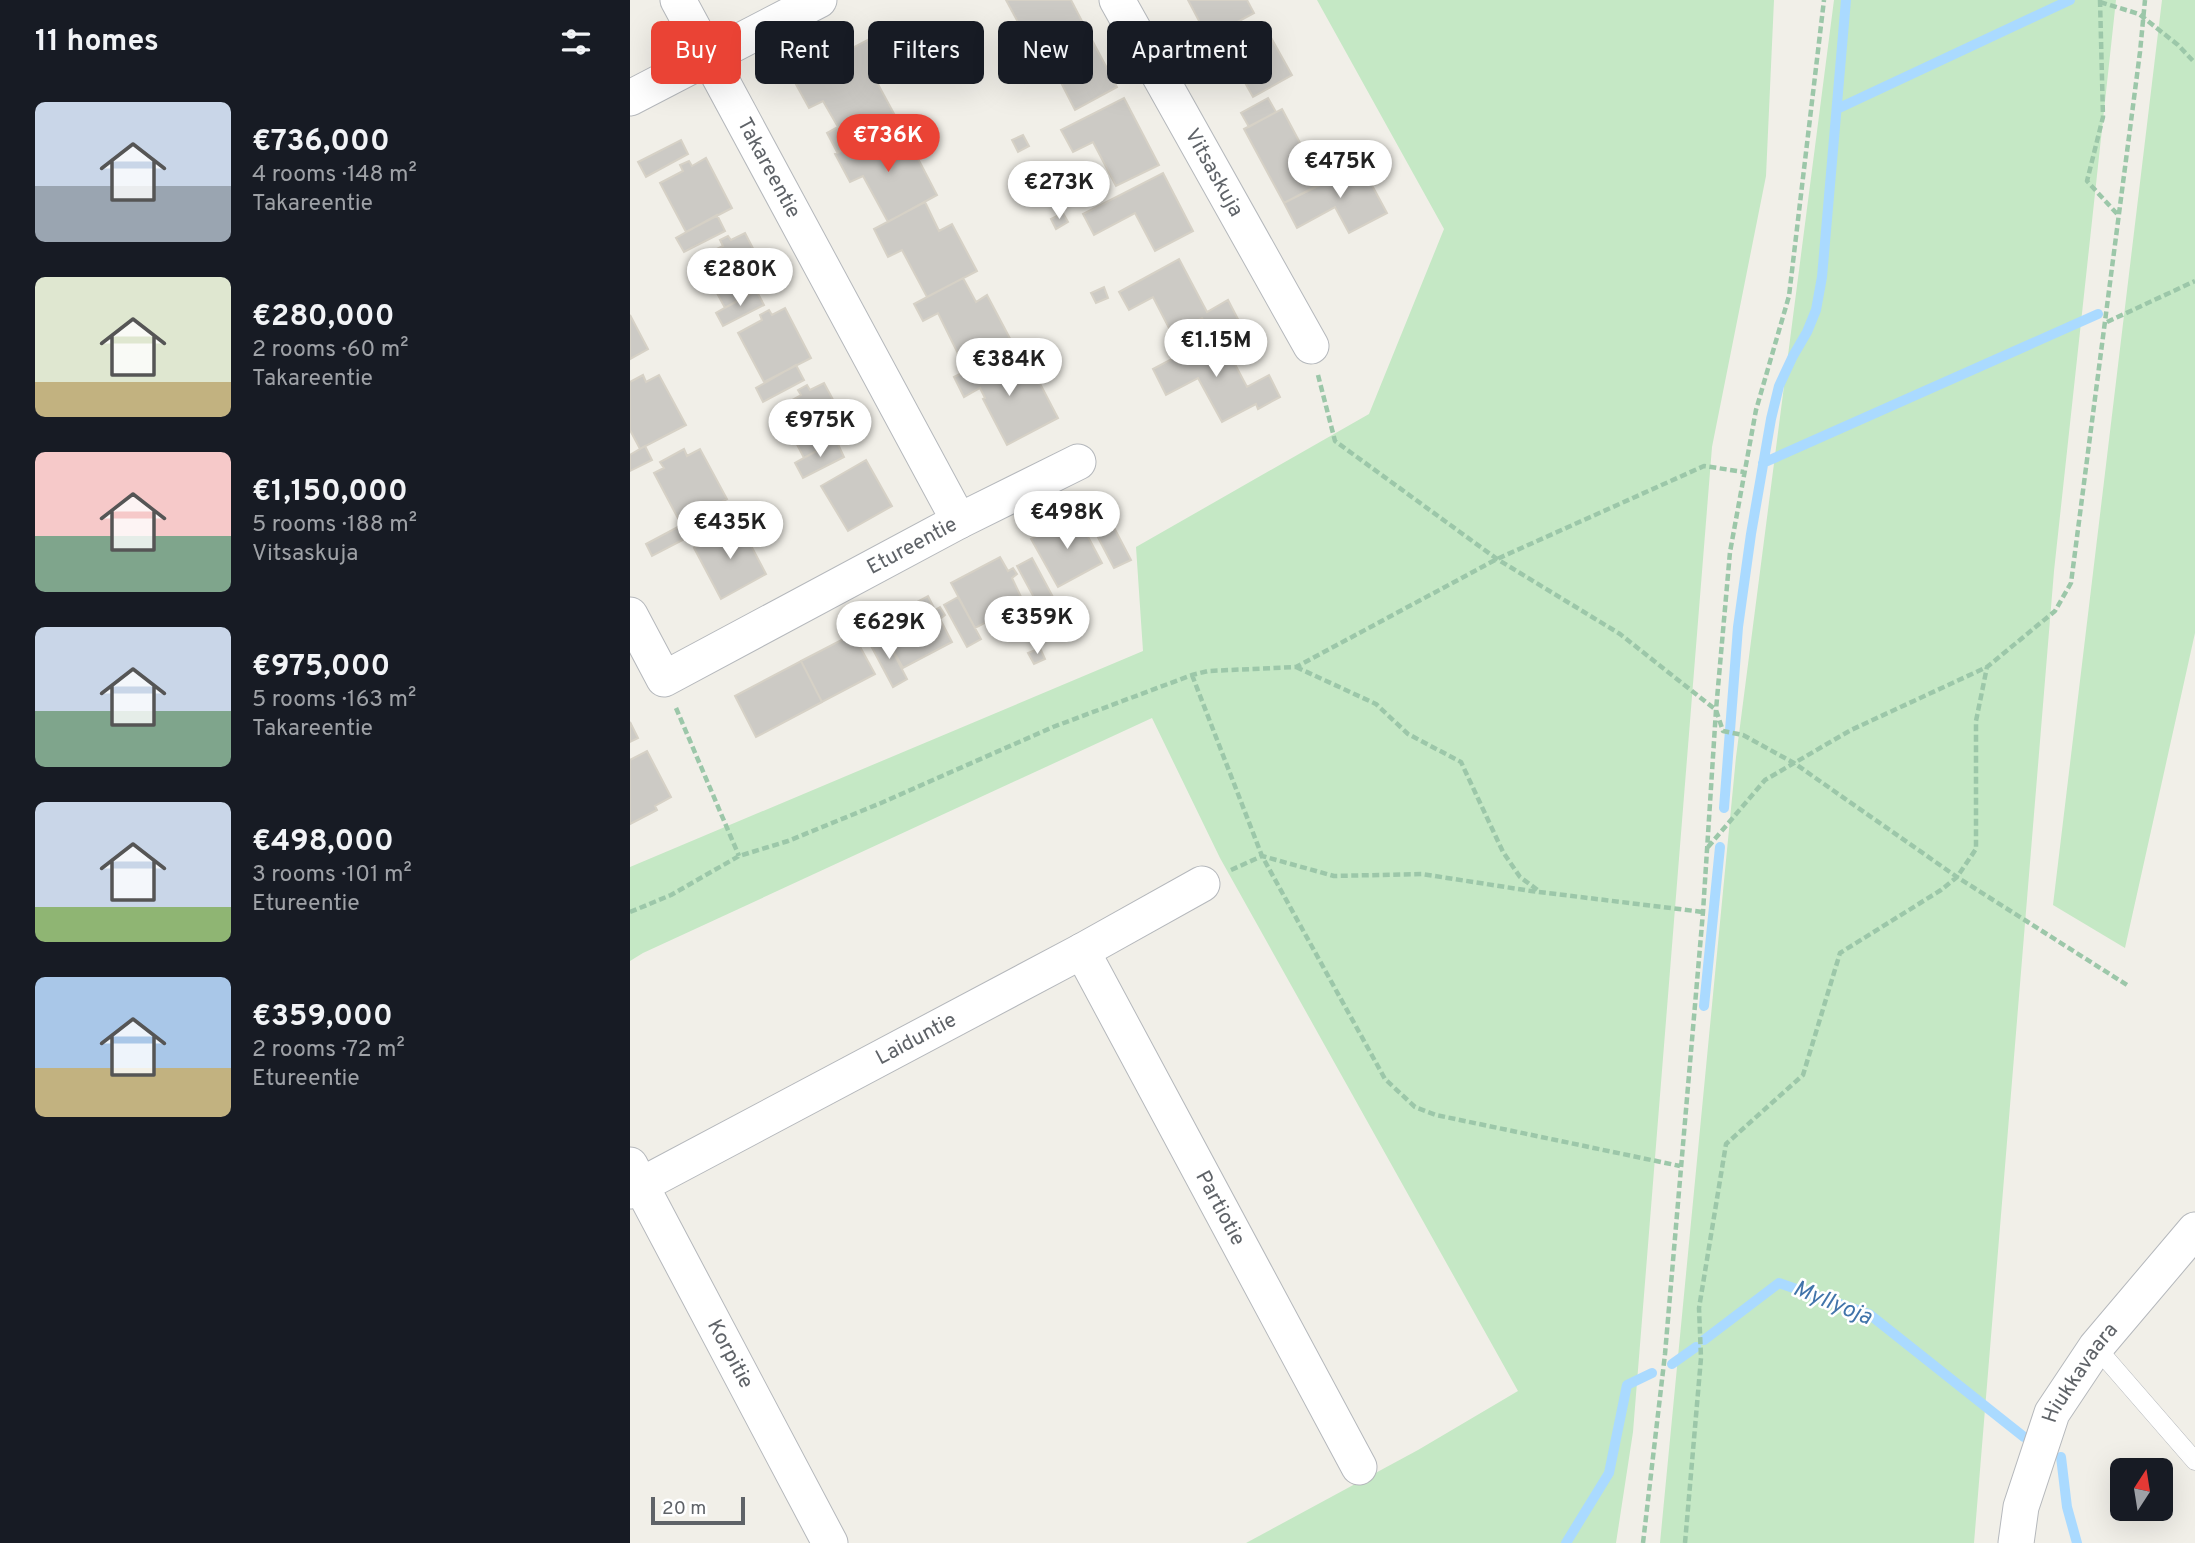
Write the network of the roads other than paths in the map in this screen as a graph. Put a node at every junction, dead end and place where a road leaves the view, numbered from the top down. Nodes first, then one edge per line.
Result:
1 (678, 0) edge
2 (819, 0) edge
3 (1117, 0) edge
4 (690, 21) edge
5 (741, 41) edge
6 (657, 84) edge
7 (724, 84) edge
8 (630, 98) edge
9 (1311, 346) road end
10 (1078, 462) dead end
11 (959, 521) junction
12 (630, 615) edge
13 (1202, 884) road end
14 (1082, 951) junction
15 (634, 1180) edge
16 (2195, 1230) edge
17 (2096, 1347) junction
18 (2195, 1461) edge
19 (1359, 1467) dead end
20 (830, 1543) edge
21 (2017, 1543) edge

1 - 4 street, Takareentie
2 - 5 street
3 - 9 street, Vitsaskuja
6 - 8 street
7 - 11 street, Takareentie
10 - 11 street, Etureentie
11 - 12 street, Etureentie
13 - 14 street, Laiduntie
14 - 15 street, Laiduntie
14 - 19 street, Partiotie
15 - 20 street, Korpitie
16 - 17 street, Hiukkavaara
17 - 18 lane
17 - 21 street, Hiukkavaara

